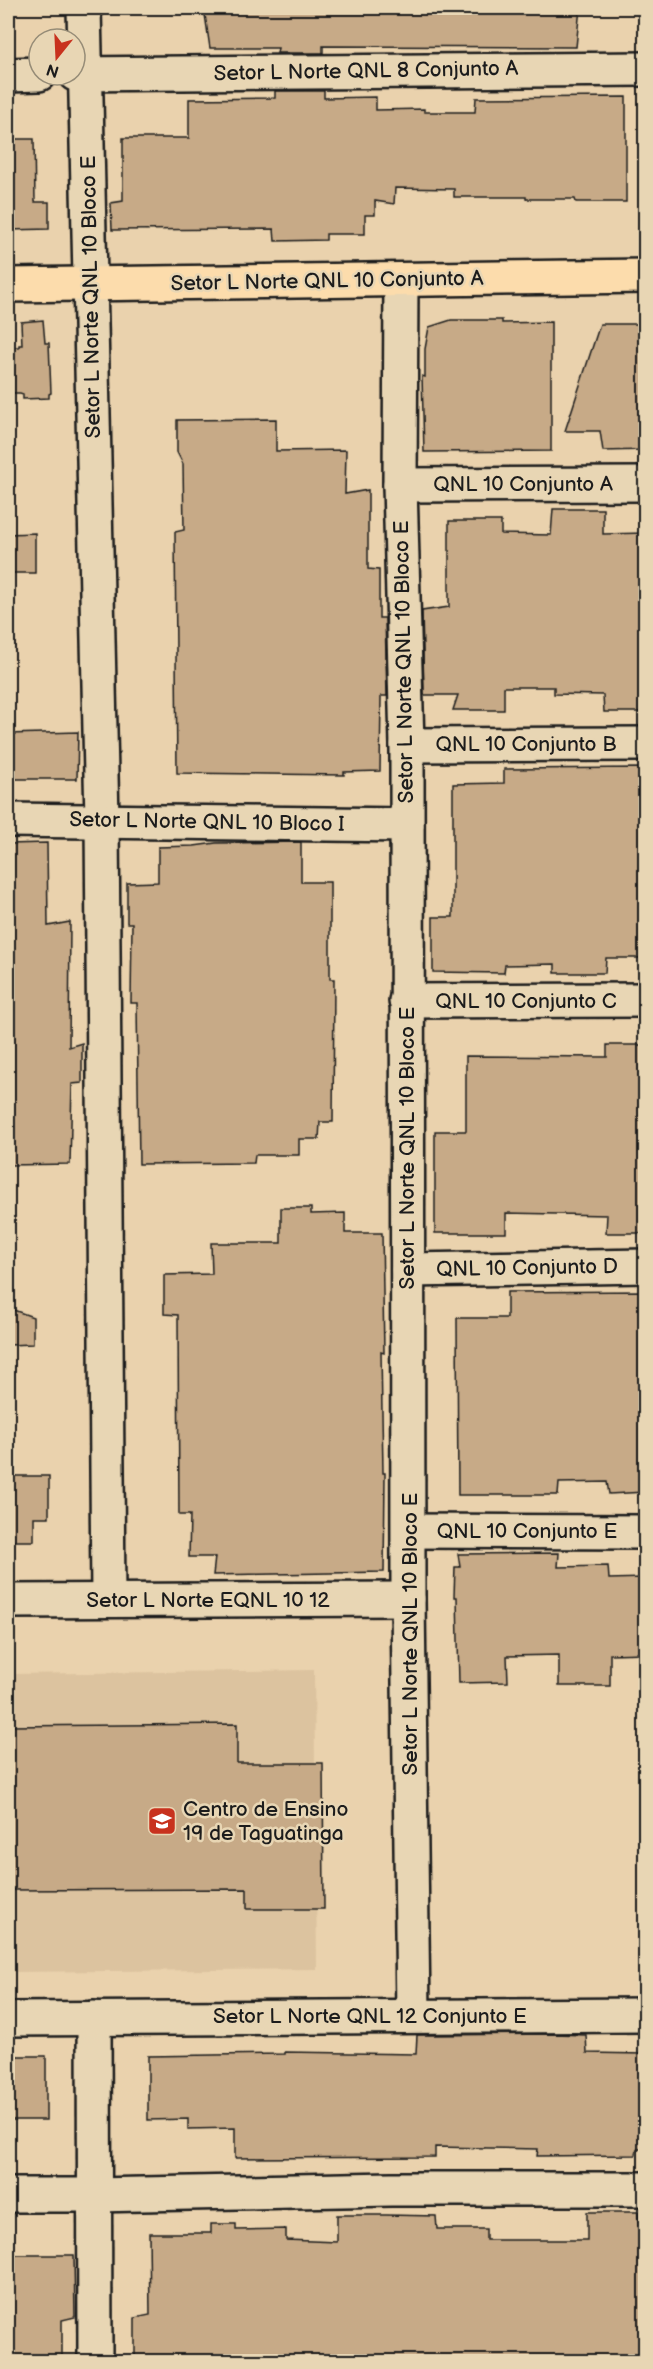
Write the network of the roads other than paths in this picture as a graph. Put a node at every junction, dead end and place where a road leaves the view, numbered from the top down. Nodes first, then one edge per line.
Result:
1 (84, 8) edge
2 (83, 27) edge
3 (645, 69) edge
4 (27, 74) edge
5 (87, 74) edge
6 (8, 75) edge
7 (81, 87) edge
8 (645, 276) edge
9 (401, 280) junction
10 (91, 284) junction
11 (8, 285) edge
12 (645, 484) edge
13 (400, 485) junction
14 (645, 744) edge
15 (407, 745) junction
16 (8, 820) edge
17 (102, 820) junction
18 (406, 825) junction
19 (645, 1000) edge
20 (406, 1001) junction
21 (645, 1266) edge
22 (408, 1270) junction
23 (409, 1531) junction
24 (645, 1532) edge
25 (408, 1599) junction
26 (108, 1600) junction
27 (8, 1601) edge
28 (413, 2015) junction
29 (645, 2015) edge
30 (94, 2018) junction
31 (8, 2019) edge
32 (645, 2189) edge
33 (8, 2195) edge
34 (94, 2195) junction
35 (95, 2361) edge

1 - 2 street, Setor L Norte QNL 10 Bloco E
3 - 5 street, Setor L Norte QNL 8 Conjunto A
4 - 6 street
7 - 10 street, Setor L Norte QNL 10 Bloco E
8 - 9 main road, Setor L Norte QNL 10 Conjunto A
9 - 10 main road, Setor L Norte QNL 10 Conjunto A
9 - 13 street, Setor L Norte QNL 10 Bloco E
10 - 11 main road, Setor L Norte QNL 10 Conjunto A
10 - 17 street, Setor L Norte QNL 10 Bloco E
12 - 13 street, QNL 10 Conjunto A
13 - 15 street, Setor L Norte QNL 10 Bloco E
14 - 15 street, QNL 10 Conjunto B
15 - 18 street, Setor L Norte QNL 10 Bloco E
16 - 17 street, Setor L Norte QNL 10 Bloco I
17 - 18 street, Setor L Norte QNL 10 Bloco I
17 - 26 street, Setor L Norte QNL 10 Bloco E
18 - 20 street, Setor L Norte QNL 10 Bloco E
19 - 20 street, QNL 10 Conjunto C
20 - 22 street, Setor L Norte QNL 10 Bloco E
21 - 22 street, QNL 10 Conjunto D
22 - 23 street, Setor L Norte QNL 10 Bloco E
23 - 24 street, QNL 10 Conjunto E
23 - 25 street, Setor L Norte QNL 10 Bloco E
25 - 26 street, Setor L Norte EQNL 10 12
25 - 28 street, Setor L Norte QNL 10 Bloco E
26 - 27 street, Setor L Norte EQNL 10 12
28 - 29 street, Setor L Norte QNL 12 Conjunto E
28 - 30 street, Setor L Norte QNL 12 Conjunto E
30 - 31 street, Setor L Norte QNL 12 Conjunto E
30 - 34 street
32 - 34 street
33 - 34 street
34 - 35 street

